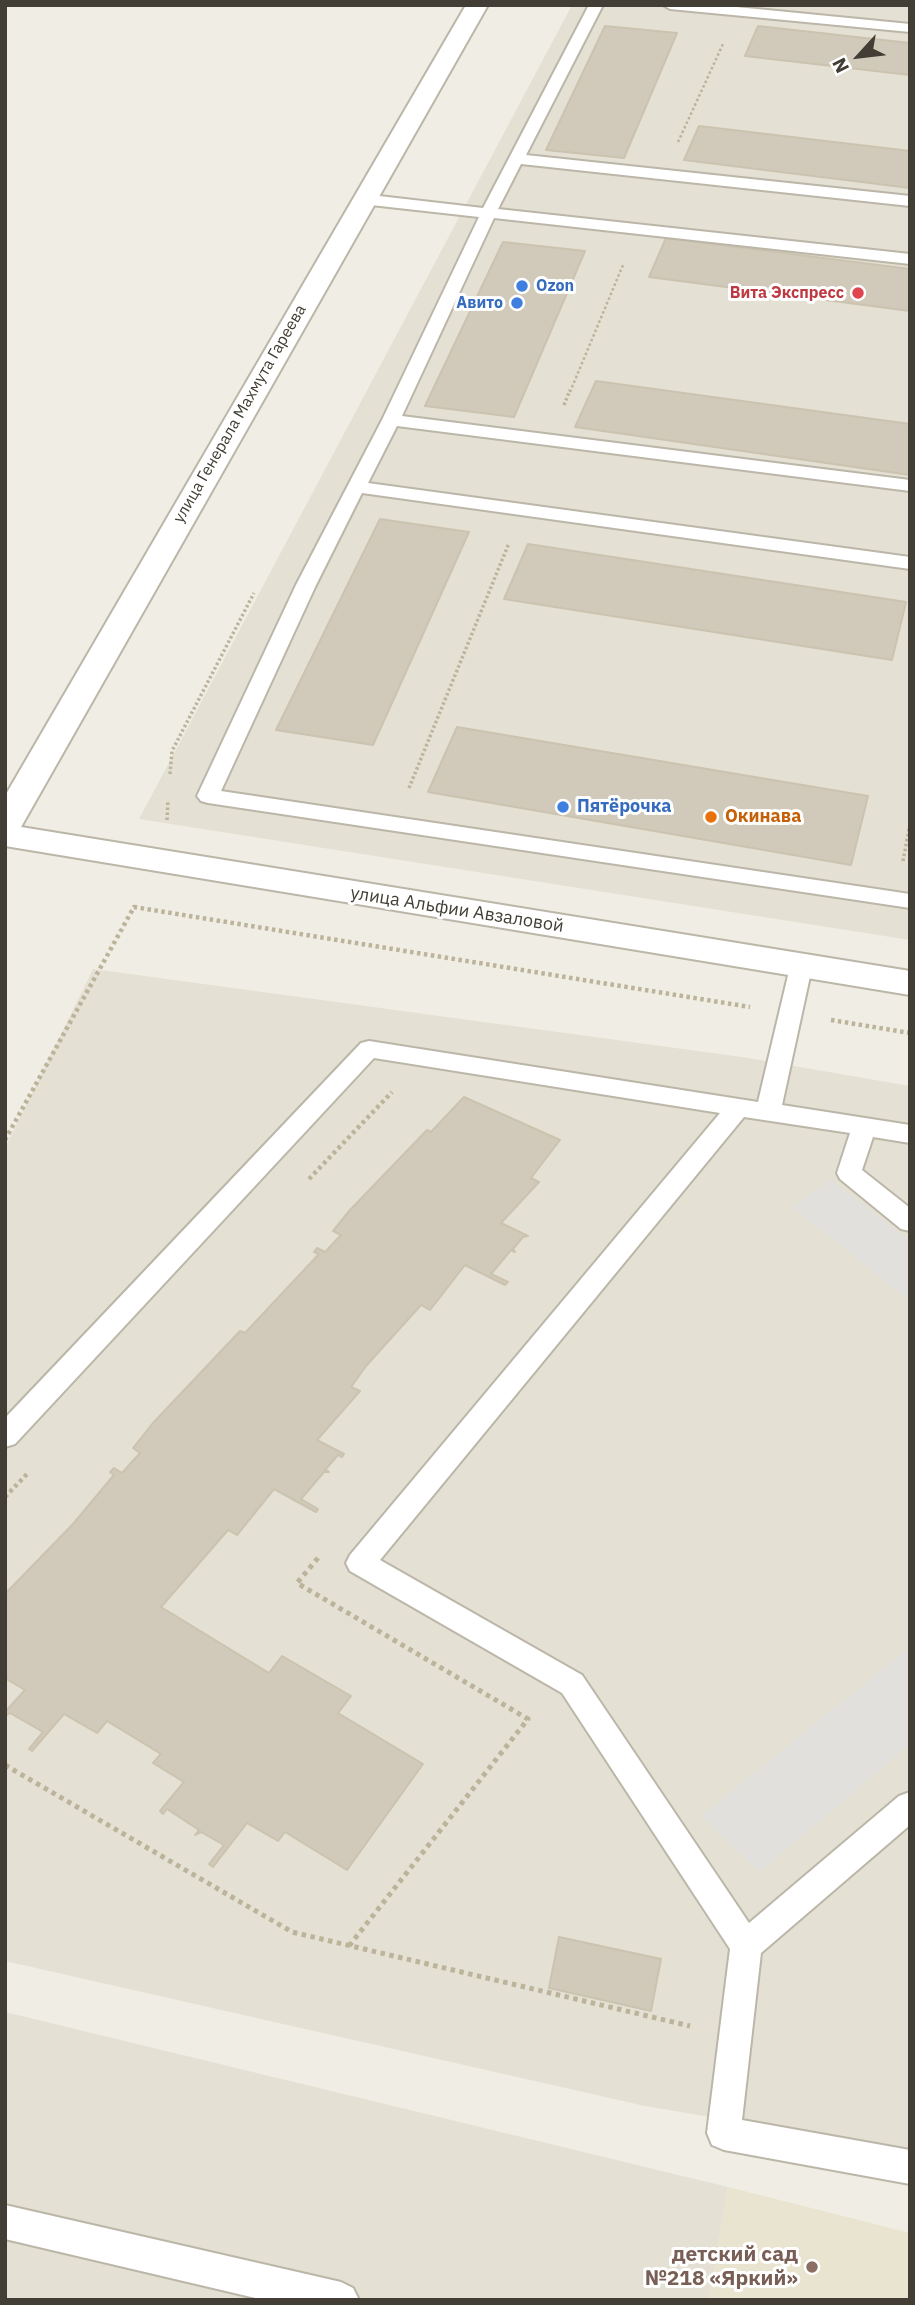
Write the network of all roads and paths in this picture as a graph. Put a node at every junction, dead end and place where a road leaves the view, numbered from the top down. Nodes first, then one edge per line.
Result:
1 (477, 5) edge
2 (596, 5) edge
3 (670, 5) edge
4 (737, 12) junction
5 (910, 28) edge
6 (517, 159) junction
7 (663, 174) junction
8 (362, 200) junction
9 (910, 201) edge
10 (489, 212) junction
11 (638, 229) junction
12 (910, 259) edge
13 (391, 421) junction
14 (549, 441) junction
15 (910, 486) edge
16 (357, 487) junction
17 (523, 510) junction
18 (910, 563) edge
19 (394, 824) junction
20 (5, 825) edge
21 (5, 835) edge
22 (910, 901) edge
23 (801, 967) junction
24 (910, 983) edge
25 (790, 1013) junction
26 (910, 1033) edge
27 (399, 1085) dead end
28 (738, 1108) junction
29 (768, 1112) junction
30 (864, 1126) junction
31 (910, 1134) edge
32 (5, 1140) edge
33 (303, 1186) dead end
34 (910, 1223) edge
35 (5, 1436) edge
36 (34, 1467) dead end
37 (5, 1497) edge
38 (324, 1551) dead end
39 (5, 1765) edge
40 (910, 1806) edge
41 (349, 1946) junction
42 (746, 1946) junction
43 (734, 2036) junction
44 (910, 2167) edge
45 (5, 2222) edge
46 (341, 2300) edge

1 - 8 street, улица Генерала Махмута Гареева
2 - 6 lane
3 - 4 lane
4 - 5 lane
4 - 7 path
6 - 7 lane
6 - 10 lane
7 - 9 lane
8 - 10 lane
8 - 20 street, улица Генерала Махмута Гареева
10 - 11 lane
10 - 13 lane
11 - 12 lane
11 - 14 path
13 - 14 lane
13 - 16 lane
14 - 15 lane
16 - 17 lane
16 - 19 lane
17 - 18 lane
17 - 19 path
19 - 22 lane
21 - 23 street, улица Альфии Авзаловой
23 - 24 street, улица Альфии Авзаловой
23 - 25 lane
25 - 26 path
25 - 29 lane
25 - 32 path
27 - 33 path
28 - 29 lane
28 - 35 lane
28 - 42 lane
29 - 30 lane
30 - 31 lane
30 - 34 lane
36 - 37 path
38 - 41 path
39 - 41 path
40 - 42 lane
41 - 43 path
42 - 43 lane
43 - 44 lane
45 - 46 lane

